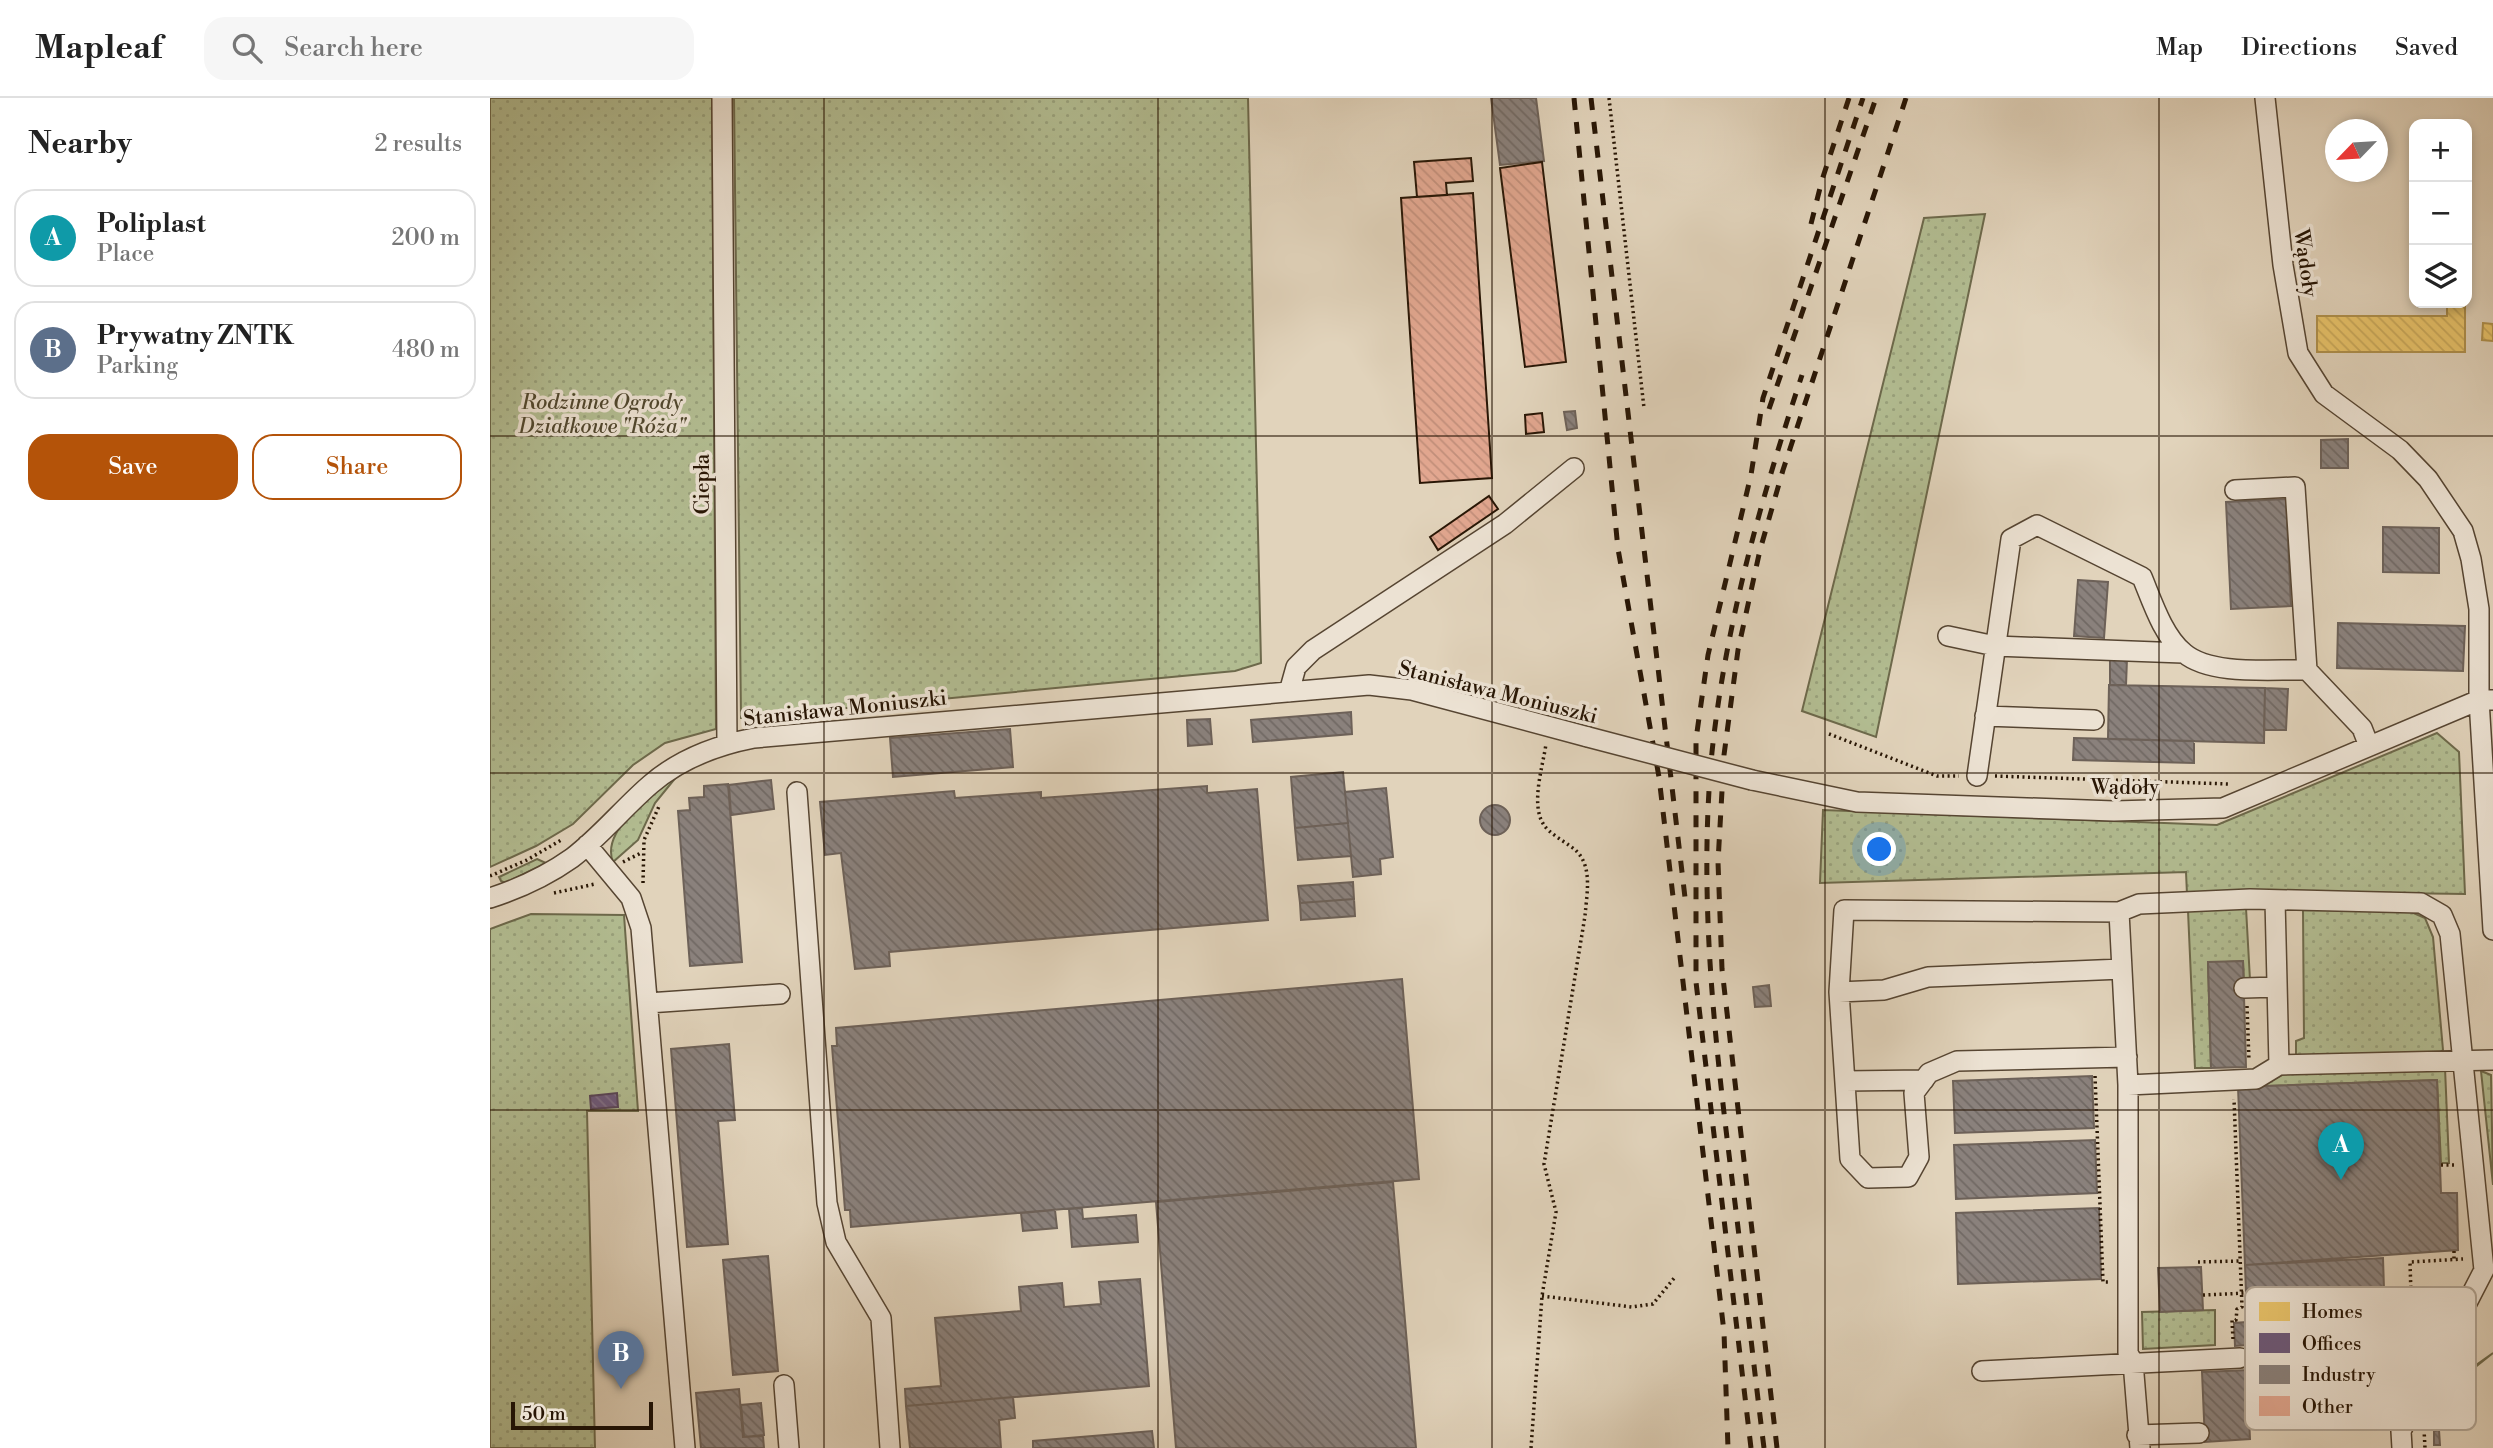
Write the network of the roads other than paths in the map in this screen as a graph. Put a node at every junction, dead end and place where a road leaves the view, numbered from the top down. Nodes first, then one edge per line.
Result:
1 (722, 98) edge
2 (2265, 98) edge
3 (1574, 468) dead end
4 (2235, 490) dead end
5 (1948, 636) dead end
6 (1995, 646) junction
7 (2183, 653) junction
8 (2307, 670) junction
9 (1289, 692) junction
10 (2486, 700) edge
11 (1985, 716) junction
12 (2094, 720) dead end
13 (727, 743) junction
14 (2369, 746) junction
15 (1977, 776) road end
16 (1752, 780) joint
17 (797, 792) dead end
18 (587, 845) junction
19 (490, 898) edge
20 (2275, 900) junction
21 (2119, 912) junction
22 (2493, 930) edge
23 (2122, 969) junction
24 (2277, 987) junction
25 (1839, 992) junction
26 (2246, 992) road end
27 (780, 994) dead end
28 (648, 1003) junction
29 (2465, 1059) junction
30 (2493, 1060) edge
31 (2279, 1065) junction
32 (2127, 1072) junction
33 (1924, 1080) junction
34 (1845, 1081) junction
35 (2475, 1287) edge
36 (2236, 1353) road end
37 (2133, 1363) junction
38 (1982, 1371) dead end
39 (784, 1385) dead end
40 (2402, 1430) edge
41 (2199, 1433) dead end
42 (2138, 1441) edge
43 (685, 1448) edge
44 (789, 1448) edge
45 (890, 1448) edge
46 (2402, 1448) edge

1 - 13 street, Ciepła
2 - 10 street, Wądoły
3 - 9 street
4 - 8 street
5 - 6 street
6 - 7 street
6 - 7 street
6 - 11 street
7 - 8 street
8 - 14 street
9 - 13 street, Stanisława Moniuszki
9 - 16 street, Stanisława Moniuszki, bridge
10 - 14 street, Wądoły
10 - 22 street
11 - 12 street
11 - 15 street
13 - 18 street, Stanisława Moniuszki
14 - 16 street, Wądoły
17 - 45 street
18 - 19 street, Stanisława Moniuszki
18 - 28 street
20 - 21 street
20 - 24 street
20 - 29 street
21 - 23 street
21 - 25 street
23 - 25 street
23 - 32 street
24 - 26 street
24 - 31 street
25 - 34 street
27 - 28 street
28 - 43 street
29 - 30 street
29 - 31 street
29 - 35 street
31 - 32 street
32 - 33 street
32 - 37 street
33 - 34 street
33 - 34 street
36 - 37 street
37 - 38 street
37 - 42 street
39 - 44 street
40 - 46 street
41 - 42 street

